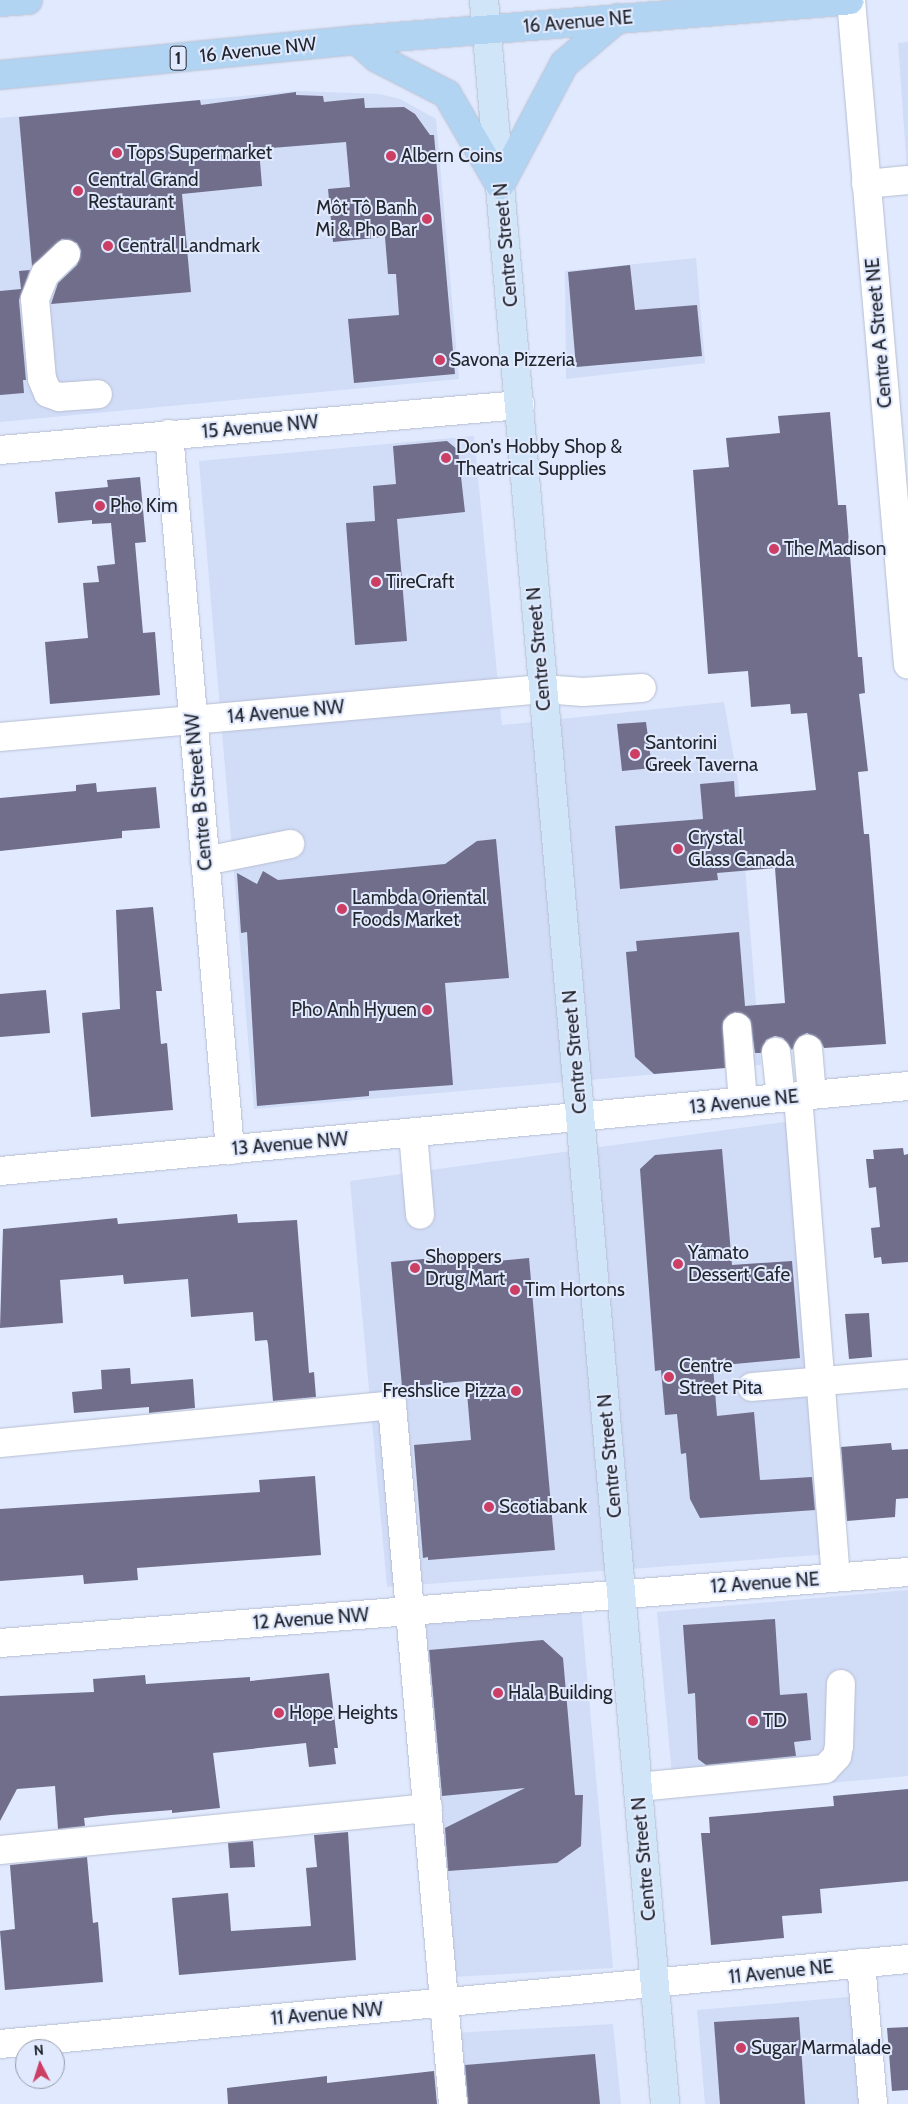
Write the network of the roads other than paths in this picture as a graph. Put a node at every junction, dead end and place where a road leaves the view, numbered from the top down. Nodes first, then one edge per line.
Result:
1 (28, 0) edge
2 (484, 0) edge
3 (850, 0) edge
4 (0, 2) edge
5 (618, 18) junction
6 (487, 31) junction
7 (357, 40) junction
8 (0, 75) edge
9 (908, 180) edge
10 (866, 184) junction
11 (500, 185) junction
12 (66, 254) dead end
13 (98, 394) dead end
14 (520, 405) junction
15 (168, 434) junction
16 (0, 450) edge
17 (908, 665) edge
18 (642, 688) dead end
19 (542, 689) junction
20 (193, 720) junction
21 (0, 737) edge
22 (290, 844) dead end
23 (205, 861) junction
24 (737, 1027) dead end
25 (808, 1049) dead end
26 (776, 1052) dead end
27 (908, 1086) edge
28 (797, 1096) junction
29 (743, 1102) junction
30 (581, 1118) junction
31 (413, 1133) junction
32 (230, 1150) junction
33 (0, 1171) edge
34 (420, 1215) dead end
35 (908, 1374) edge
36 (822, 1382) junction
37 (752, 1387) dead end
38 (0, 1443) edge
39 (908, 1572) edge
40 (836, 1577) junction
41 (621, 1593) junction
42 (412, 1611) junction
43 (0, 1643) edge
44 (842, 1684) dead end
45 (638, 1787) junction
46 (428, 1808) junction
47 (0, 1850) edge
48 (908, 1959) edge
49 (861, 1963) junction
50 (655, 1985) junction
51 (445, 2003) junction
52 (0, 2044) edge
53 (453, 2104) edge
54 (665, 2104) edge
55 (873, 2104) edge

1 - 4 highway
2 - 6 main road, Centre Street N
3 - 5 highway, 16 Avenue NE / 1
3 - 10 street, Centre A Street NE
5 - 6 highway, 16 Avenue NE / 1
5 - 11 highway
6 - 7 highway, 16 Avenue NW / 1
6 - 11 main road, Centre Street N
7 - 8 highway, 16 Avenue NW / 1
7 - 11 highway
9 - 10 street
10 - 17 street, Centre A Street NE
11 - 14 main road, Centre Street N
12 - 13 street
14 - 15 street, 15 Avenue NW
14 - 19 main road, Centre Street N
15 - 16 street, 15 Avenue NW
15 - 20 street, Centre B Street NW
18 - 19 street, 14 Avenue NW
19 - 20 street, 14 Avenue NW
19 - 30 main road, Centre Street N
20 - 21 street, 14 Avenue NW
20 - 23 street, Centre B Street NW
22 - 23 street
23 - 32 street, Centre B Street NW
24 - 29 street
25 - 28 street
26 - 28 street
27 - 28 street, 13 Avenue NE
28 - 29 street, 13 Avenue NE
28 - 36 street
29 - 30 street, 13 Avenue NE
30 - 31 street, 13 Avenue NW
30 - 41 main road, Centre Street N
31 - 32 street, 13 Avenue NW
31 - 34 street
32 - 33 street, 13 Avenue NW
35 - 36 street
36 - 37 street
36 - 40 street
38 - 42 street
39 - 40 street, 12 Avenue NE
40 - 41 street, 12 Avenue NE
41 - 42 street, 12 Avenue NW
41 - 45 main road, Centre Street N
42 - 43 street, 12 Avenue NW
42 - 46 street
44 - 45 street
45 - 50 main road, Centre Street N
46 - 47 street
46 - 51 street
48 - 49 street, 11 Avenue NE
49 - 50 street, 11 Avenue NE
49 - 55 street
50 - 51 street, 11 Avenue NW
50 - 54 main road, Centre Street N
51 - 52 street, 11 Avenue NW
51 - 53 street

